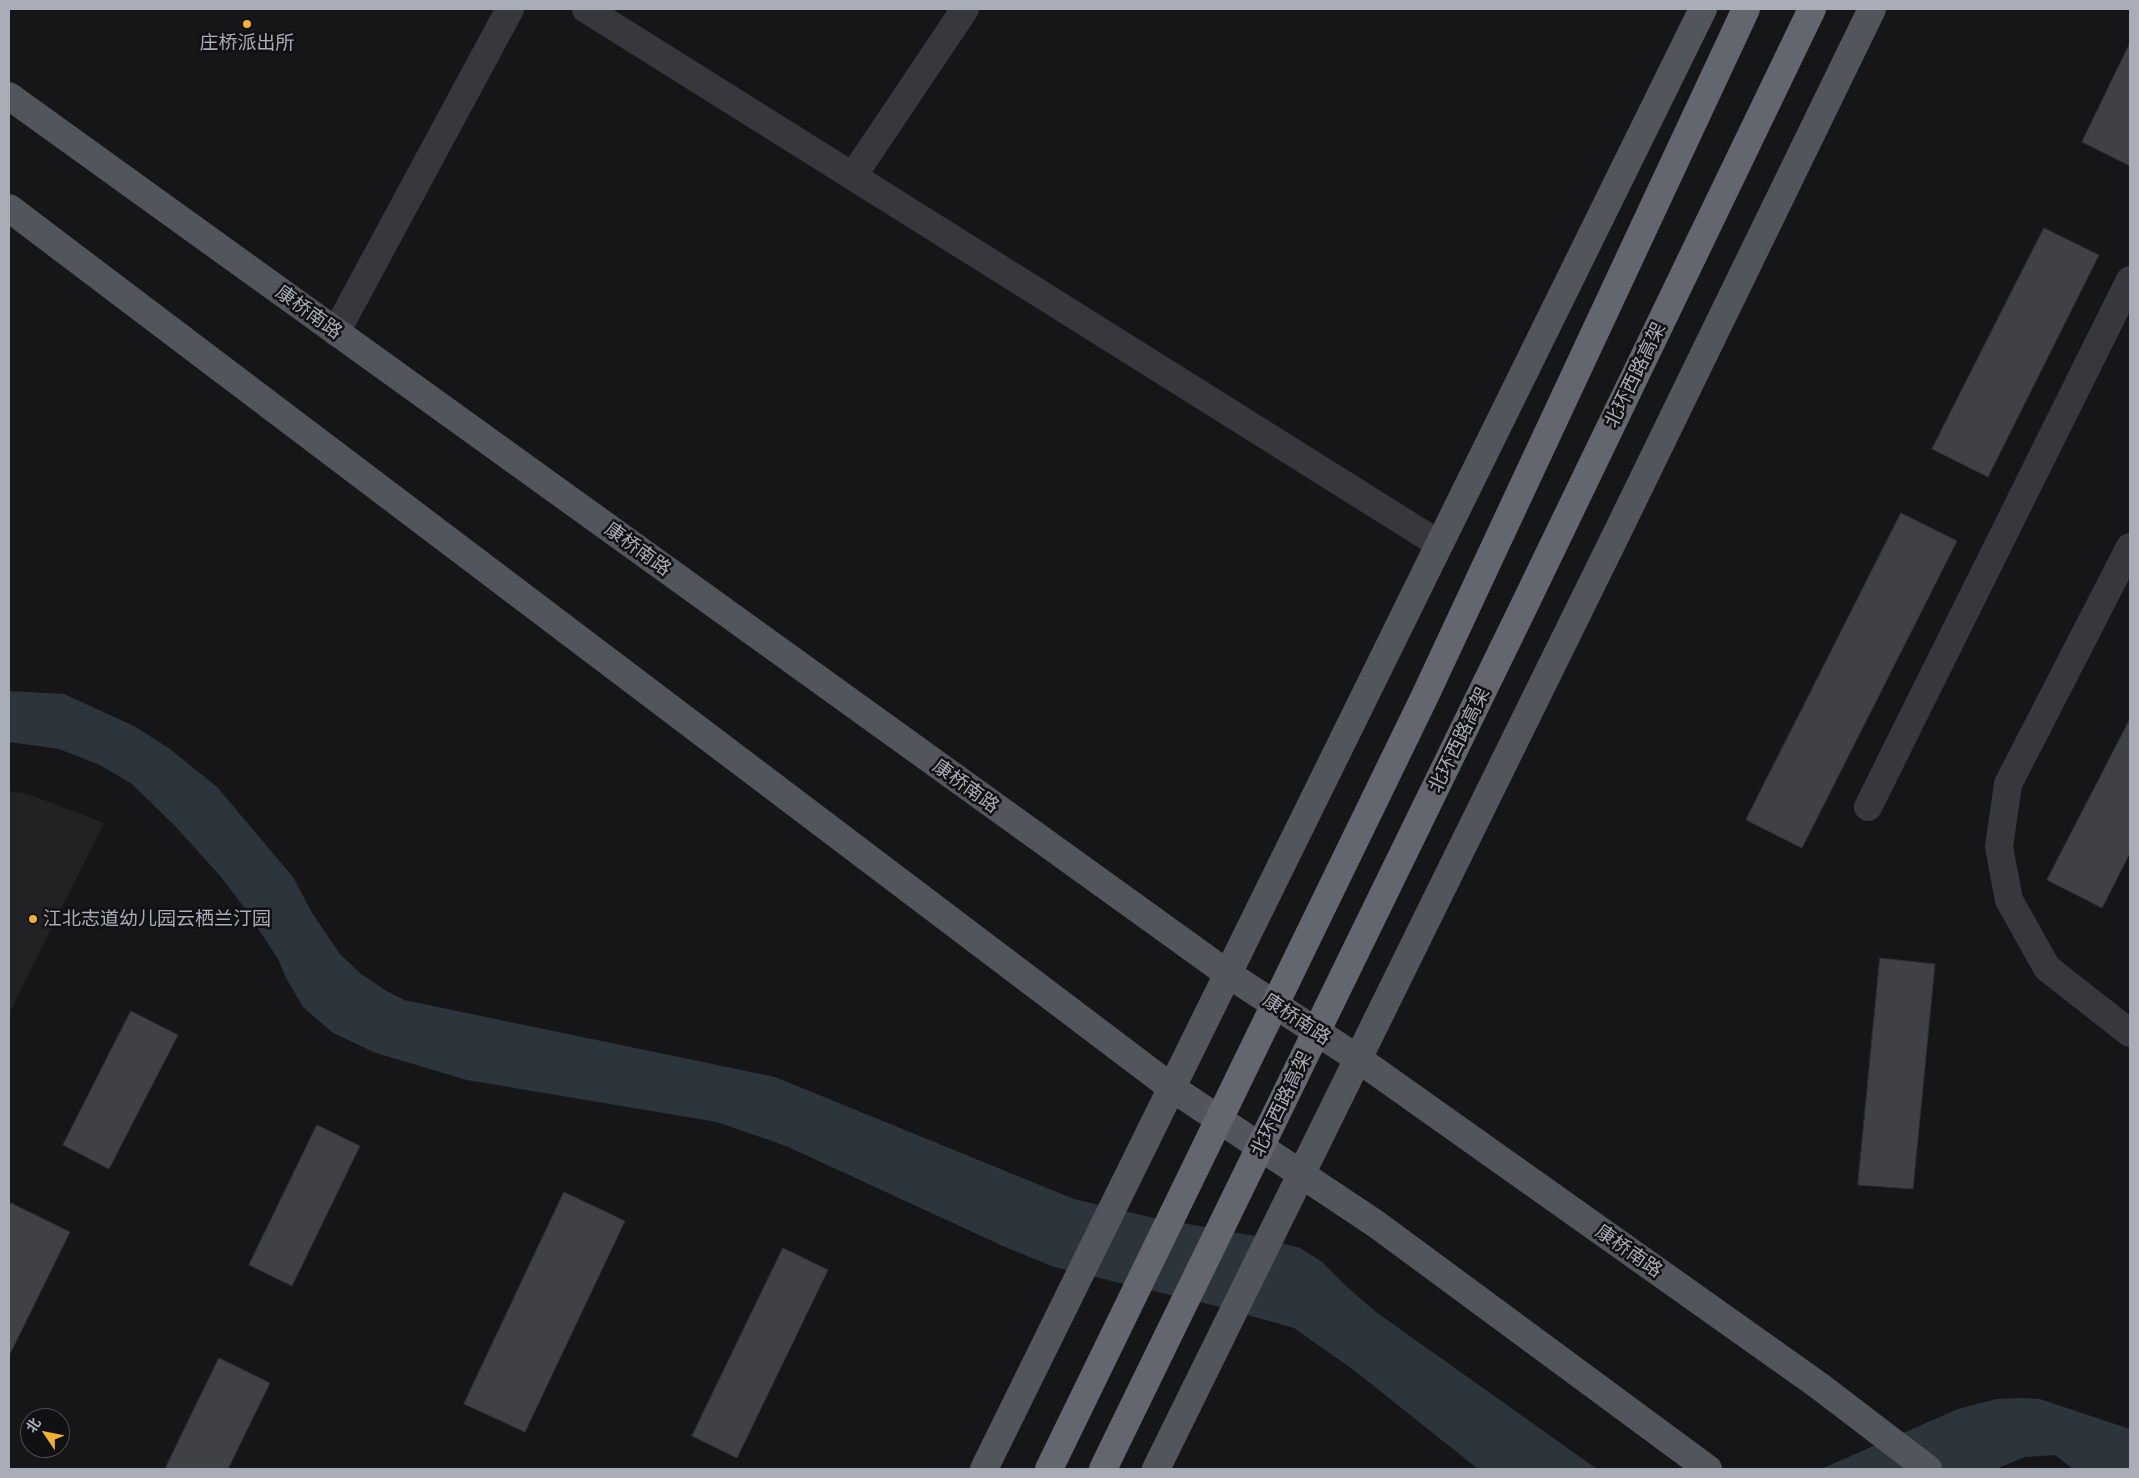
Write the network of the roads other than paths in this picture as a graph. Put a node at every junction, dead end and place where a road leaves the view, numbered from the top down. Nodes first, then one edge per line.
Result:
1 (510, 9) edge
2 (586, 9) edge
3 (965, 9) edge
4 (1703, 9) edge
5 (1746, 9) edge
6 (1812, 9) edge
7 (1872, 9) edge
8 (9, 96) edge
9 (853, 176) junction
10 (9, 208) edge
11 (2130, 280) edge
12 (336, 332) junction
13 (1440, 544) junction
14 (2130, 548) edge
15 (1868, 807) dead end
16 (1228, 974) junction
17 (2130, 1033) edge
18 (1357, 1058) junction
19 (1172, 1088) junction
20 (1302, 1174) junction
21 (984, 1469) edge
22 (1049, 1469) edge
23 (1103, 1469) edge
24 (1156, 1469) edge
25 (1708, 1469) edge
26 (1928, 1469) edge

1 - 12 street
2 - 9 street
3 - 9 street
4 - 13 main road
5 - 22 highway, bridge
6 - 23 highway, 北环西路高架, bridge
7 - 18 main road
8 - 12 main road, 康桥南路
9 - 13 street
10 - 19 main road
11 - 15 street
12 - 16 main road, 康桥南路
13 - 16 main road
14 - 17 street
16 - 18 main road, 康桥南路
16 - 19 main road
18 - 20 main road
18 - 26 main road, 康桥南路
19 - 20 main road
19 - 21 main road
20 - 24 main road
20 - 25 main road

